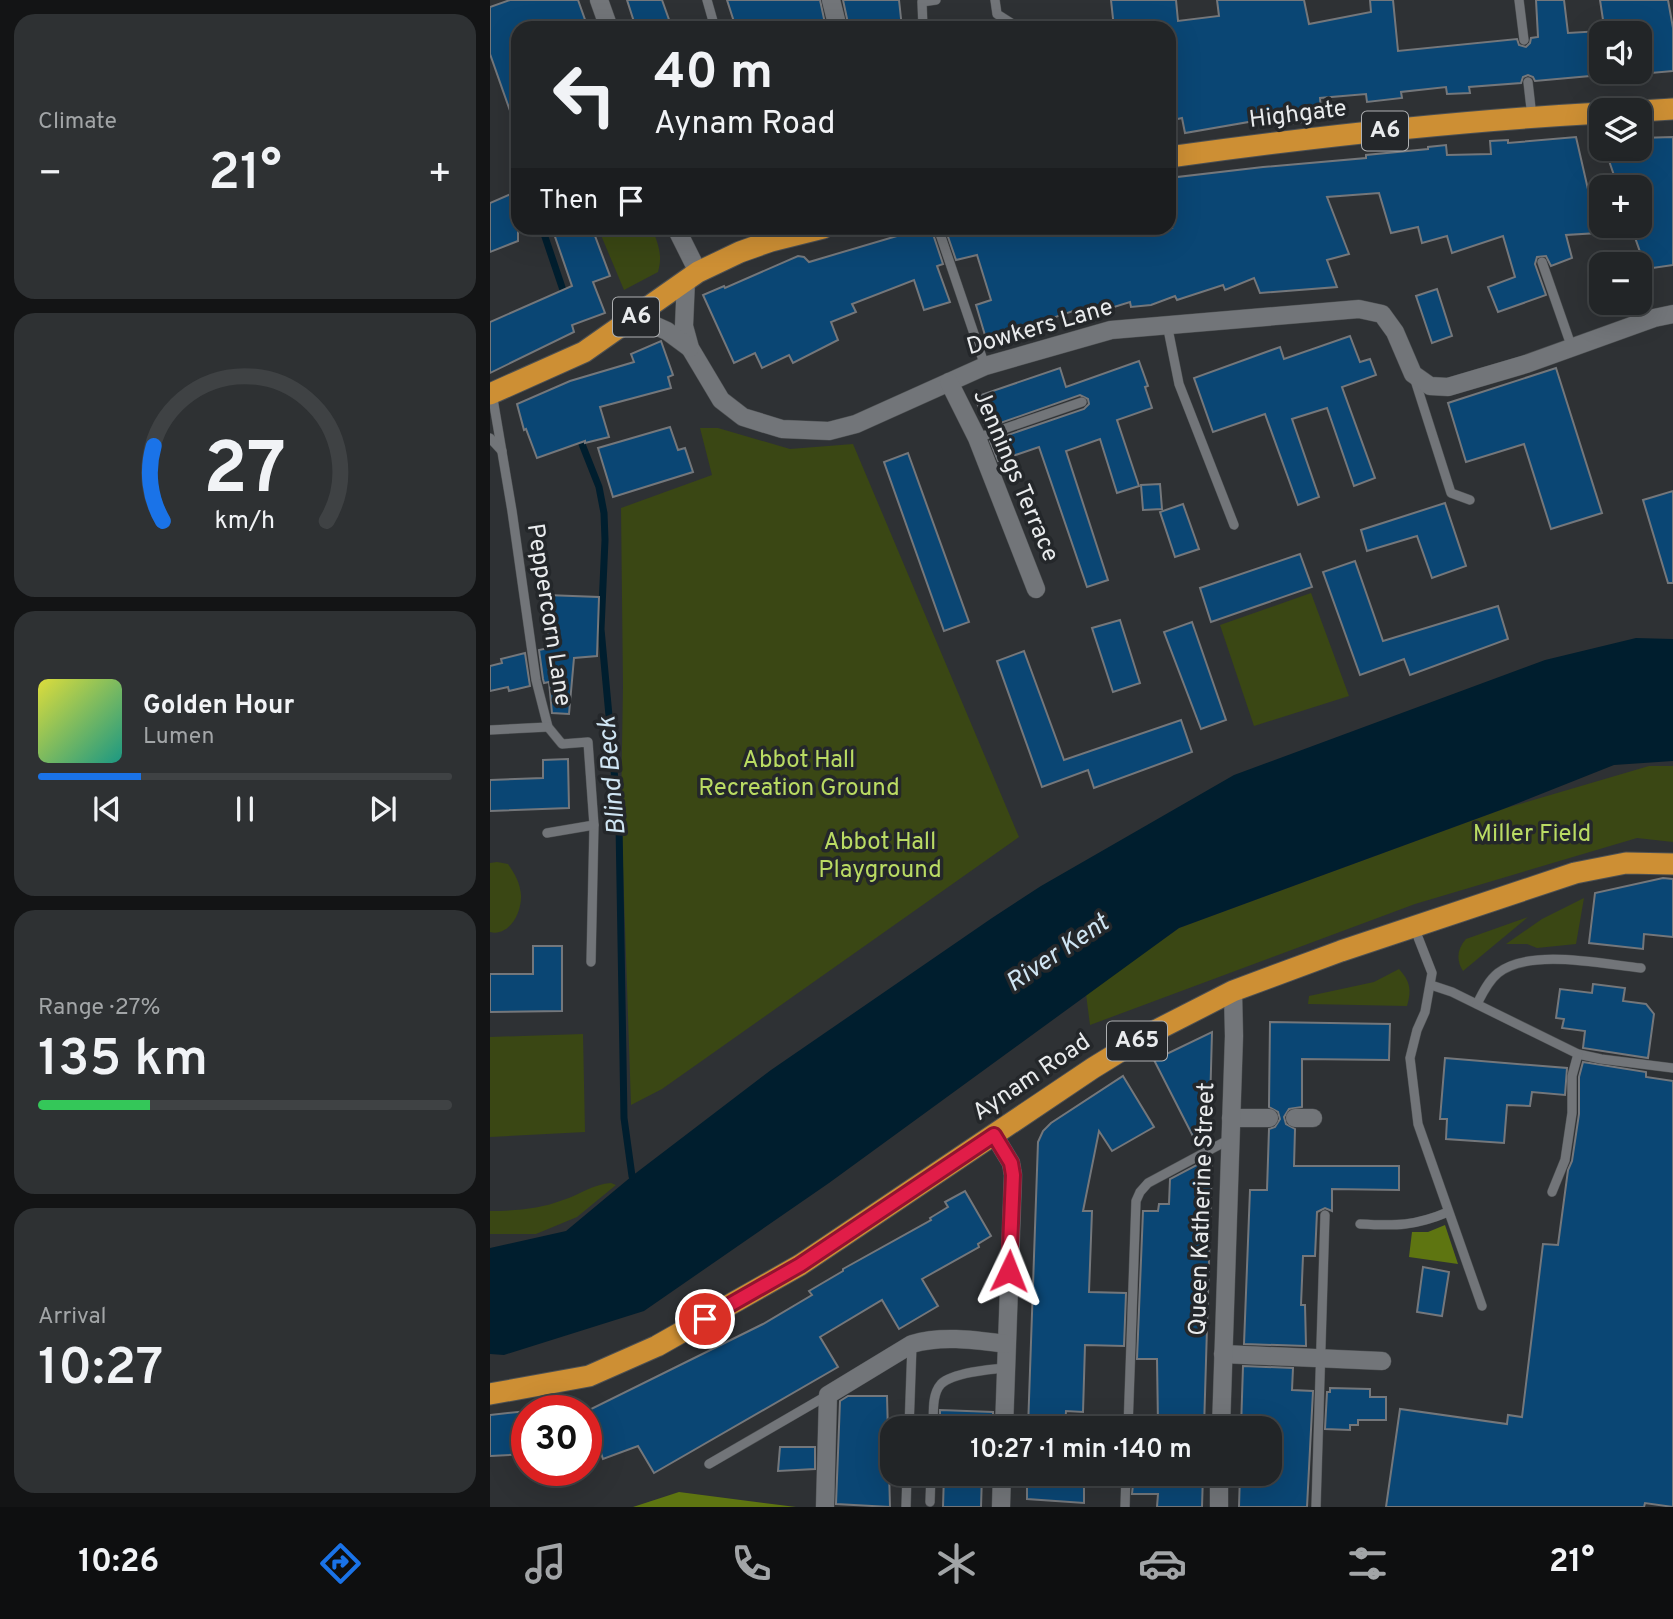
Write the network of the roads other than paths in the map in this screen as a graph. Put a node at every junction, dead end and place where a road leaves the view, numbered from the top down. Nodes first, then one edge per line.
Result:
1 (599, 0) edge
2 (707, 0) edge
3 (831, 0) edge
4 (936, 0) edge
5 (995, 0) edge
6 (1519, 0) edge
7 (606, 21) edge
8 (714, 21) edge
9 (836, 21) edge
10 (923, 21) edge
11 (1008, 21) edge
12 (1524, 40) dead end
13 (1528, 82) dead end
14 (1673, 109) edge
15 (1652, 110) edge
16 (1589, 114) edge
17 (1532, 117) junction
18 (1176, 156) edge
19 (678, 235) edge
20 (795, 235) edge
21 (940, 235) edge
22 (1542, 262) dead end
23 (692, 276) junction
24 (1673, 314) edge
25 (636, 317) junction
26 (1167, 324) junction
27 (690, 348) junction
28 (1572, 348) junction
29 (985, 366) junction
30 (1413, 374) junction
31 (949, 382) junction
32 (491, 394) edge
33 (1082, 402) dead end
34 (490, 438) edge
35 (977, 438) junction
36 (503, 452) junction
37 (1470, 500) dead end
38 (1234, 524) dead end
39 (1036, 589) dead end
40 (548, 727) junction
41 (490, 730) edge
42 (594, 825) junction
43 (547, 833) dead end
44 (1673, 864) edge
45 (1414, 926) junction
46 (591, 962) dead end
47 (1641, 968) dead end
48 (1432, 985) junction
49 (1233, 991) junction
50 (1477, 1004) junction
51 (1578, 1054) junction
52 (1673, 1068) edge
53 (1230, 1118) junction
54 (1269, 1118) dead end
55 (1295, 1118) dead end
56 (1313, 1118) dead end
57 (994, 1135) junction
58 (1230, 1139) junction
59 (1552, 1192) dead end
60 (1448, 1212) junction
61 (1325, 1215) dead end
62 (1360, 1224) dead end
63 (1482, 1306) dead end
64 (912, 1343) junction
65 (1006, 1344) junction
66 (1223, 1354) junction
67 (1320, 1357) junction
68 (1382, 1361) dead end
69 (1005, 1368) junction
70 (490, 1394) edge
71 (828, 1395) junction
72 (909, 1416) edge
73 (933, 1416) edge
74 (1004, 1416) edge
75 (1128, 1416) edge
76 (1221, 1416) edge
77 (709, 1464) dead end
78 (907, 1486) edge
79 (931, 1486) edge
80 (1002, 1486) edge
81 (1126, 1486) edge
82 (1219, 1486) edge
83 (930, 1502) dead end
84 (825, 1507) edge
85 (906, 1507) edge
86 (1001, 1507) edge
87 (1125, 1507) edge
88 (1219, 1507) edge
89 (1316, 1507) edge

1 - 7 street
2 - 8 lane
3 - 9 street
4 - 10 lane
5 - 11 lane
6 - 12 lane
13 - 17 lane
14 - 15 highway
16 - 17 highway, Highgate / A6
17 - 18 highway, Highgate / A6
19 - 23 street
20 - 23 highway, A6
21 - 29 lane
22 - 28 lane
23 - 25 highway, A6
23 - 27 street, Dowkers Lane
24 - 28 street
25 - 27 street, Dowkers Lane
25 - 32 highway, A6
26 - 29 street, Dowkers Lane
26 - 30 street, Dowkers Lane
26 - 38 lane
27 - 31 street, Dowkers Lane
28 - 30 street
29 - 31 street, Dowkers Lane
30 - 37 lane, Dowkers Lane
31 - 35 street, Jennings Terrace
32 - 36 lane, Peppercorn Lane
33 - 35 lane
34 - 36 lane
35 - 39 street, Jennings Terrace
36 - 40 lane, Peppercorn Lane
40 - 41 lane
40 - 42 lane, Peppercorn Lane
42 - 43 lane
42 - 46 lane, Peppercorn Lane
44 - 45 highway, Aynam Road / A65
45 - 48 lane
45 - 49 highway, Aynam Road / A65
47 - 50 lane
48 - 50 lane
48 - 60 lane
49 - 53 street, Queen Katherine Street
49 - 57 highway, Aynam Road / A65
50 - 51 lane
51 - 52 lane
51 - 59 lane
53 - 54 street
53 - 58 street, Queen Katherine Street
55 - 56 street
57 - 65 street
57 - 70 highway, Aynam Road / A65
58 - 66 street, Queen Katherine Street
58 - 75 lane
60 - 62 lane
60 - 63 lane
61 - 67 lane
64 - 65 street
64 - 71 street
64 - 72 lane
65 - 69 street
66 - 67 street
66 - 76 street, Queen Katherine Street
67 - 68 street
67 - 89 lane
69 - 73 lane
69 - 74 street
71 - 77 lane
71 - 84 street
78 - 85 lane
79 - 83 lane
80 - 86 street
81 - 87 lane
82 - 88 street

